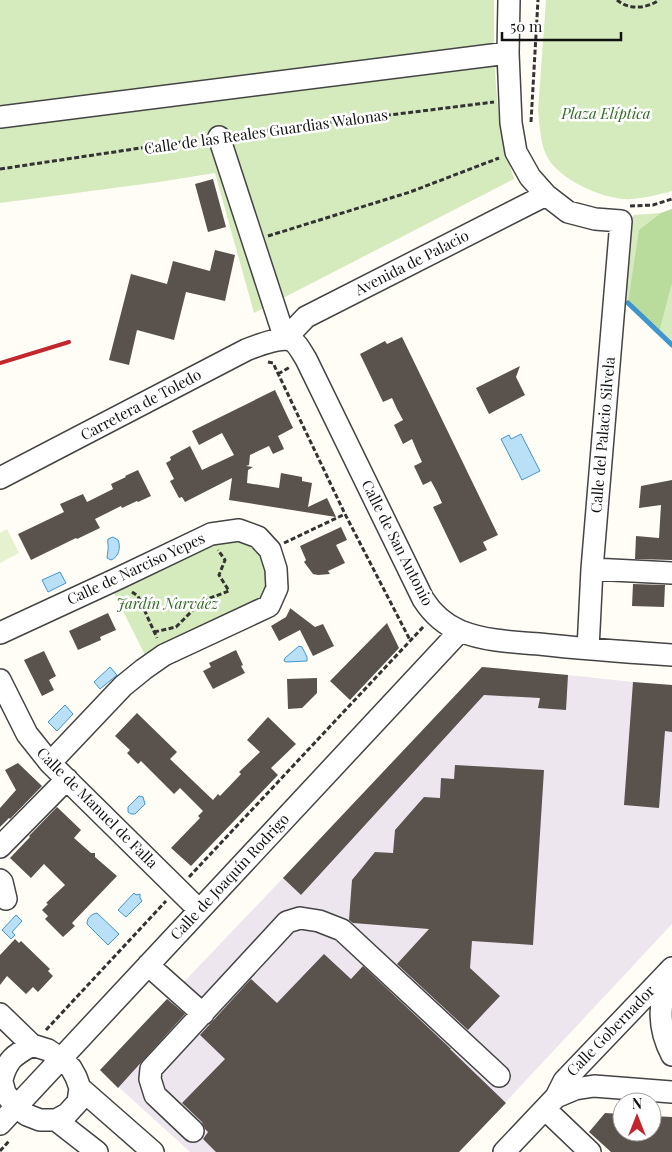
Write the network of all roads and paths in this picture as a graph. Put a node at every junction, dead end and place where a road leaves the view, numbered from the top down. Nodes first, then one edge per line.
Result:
1 (509, 0) edge
2 (538, 0) edge
3 (617, 0) edge
4 (658, 0) edge
5 (508, 54) junction
6 (532, 97) junction
7 (510, 100) junction
8 (0, 117) edge
9 (530, 130) dead end
10 (219, 136) junction
11 (516, 152) junction
12 (0, 169) edge
13 (546, 195) junction
14 (672, 199) edge
15 (621, 221) junction
16 (253, 241) junction
17 (285, 339) junction
18 (263, 344) junction
19 (0, 478) edge
20 (345, 514) junction
21 (270, 550) junction
22 (209, 552) dead end
23 (592, 569) junction
24 (672, 573) edge
25 (137, 589) dead end
26 (434, 615) junction
27 (460, 631) junction
28 (154, 632) junction
29 (0, 633) edge
30 (410, 640) junction
31 (588, 649) junction
32 (164, 655) junction
33 (672, 655) edge
34 (0, 680) edge
35 (50, 763) junction
36 (67, 779) junction
37 (0, 847) edge
38 (192, 903) junction
39 (148, 965) junction
40 (670, 969) edge
41 (0, 1014) edge
42 (203, 1014) junction
43 (32, 1045) junction
44 (672, 1055) edge
45 (61, 1059) junction
46 (498, 1076) dead end
47 (1, 1077) edge
48 (80, 1088) junction
49 (672, 1092) edge
50 (550, 1103) junction
51 (16, 1107) junction
52 (56, 1120) junction
53 (0, 1124) edge
54 (193, 1131) dead end
55 (97, 1152) edge
56 (153, 1152) edge
57 (504, 1152) edge
58 (590, 1152) edge

1 - 5 street
2 - 6 path
3 - 4 path
5 - 7 street
5 - 8 street
6 - 7 path, Calle de las Reales Guardias Walonas
6 - 9 path
7 - 10 path, Calle de las Reales Guardias Walonas
7 - 11 street
10 - 12 path, Calle de las Reales Guardias Walonas
10 - 16 street
11 - 13 street
11 - 16 path
13 - 15 street
13 - 17 street, Avenida de Palacio
14 - 15 path
15 - 23 street, Calle del Palacio Silvela
16 - 17 street
17 - 18 street, Carretera de Toledo
17 - 26 street, Calle de San Antonio
18 - 19 street, Carretera de Toledo
18 - 20 path
20 - 21 path
20 - 30 path
21 - 29 street, Calle de Narciso Yepes
21 - 32 street
22 - 28 path
23 - 24 street
23 - 31 street, Calle del Palacio Silvela
25 - 28 path
26 - 27 street, Calle de San Antonio
26 - 30 path
27 - 31 street, Calle de San Antonio
27 - 38 street, Calle de Joaquín Rodrigo
28 - 32 path
30 - 38 path
31 - 33 street, Calle de San Antonio
32 - 35 street
34 - 35 street, Calle de Manuel de Falla
35 - 36 street, Calle de Manuel de Falla
36 - 37 street
36 - 38 street, Calle de Manuel de Falla
38 - 39 street, Calle de Joaquín Rodrigo
38 - 43 path
39 - 42 street
39 - 45 street, Calle de Joaquín Rodrigo
40 - 44 street
40 - 50 street, Calle Gobernador
41 - 43 street
42 - 46 street
42 - 54 street
43 - 45 street
43 - 47 street
45 - 48 street
45 - 51 street, Calle de Joaquín Rodrigo
47 - 51 street
48 - 52 street
48 - 56 street
49 - 50 street
50 - 57 street
50 - 58 street
51 - 52 street
51 - 53 street, Calle de Joaquín Rodrigo
52 - 55 street

